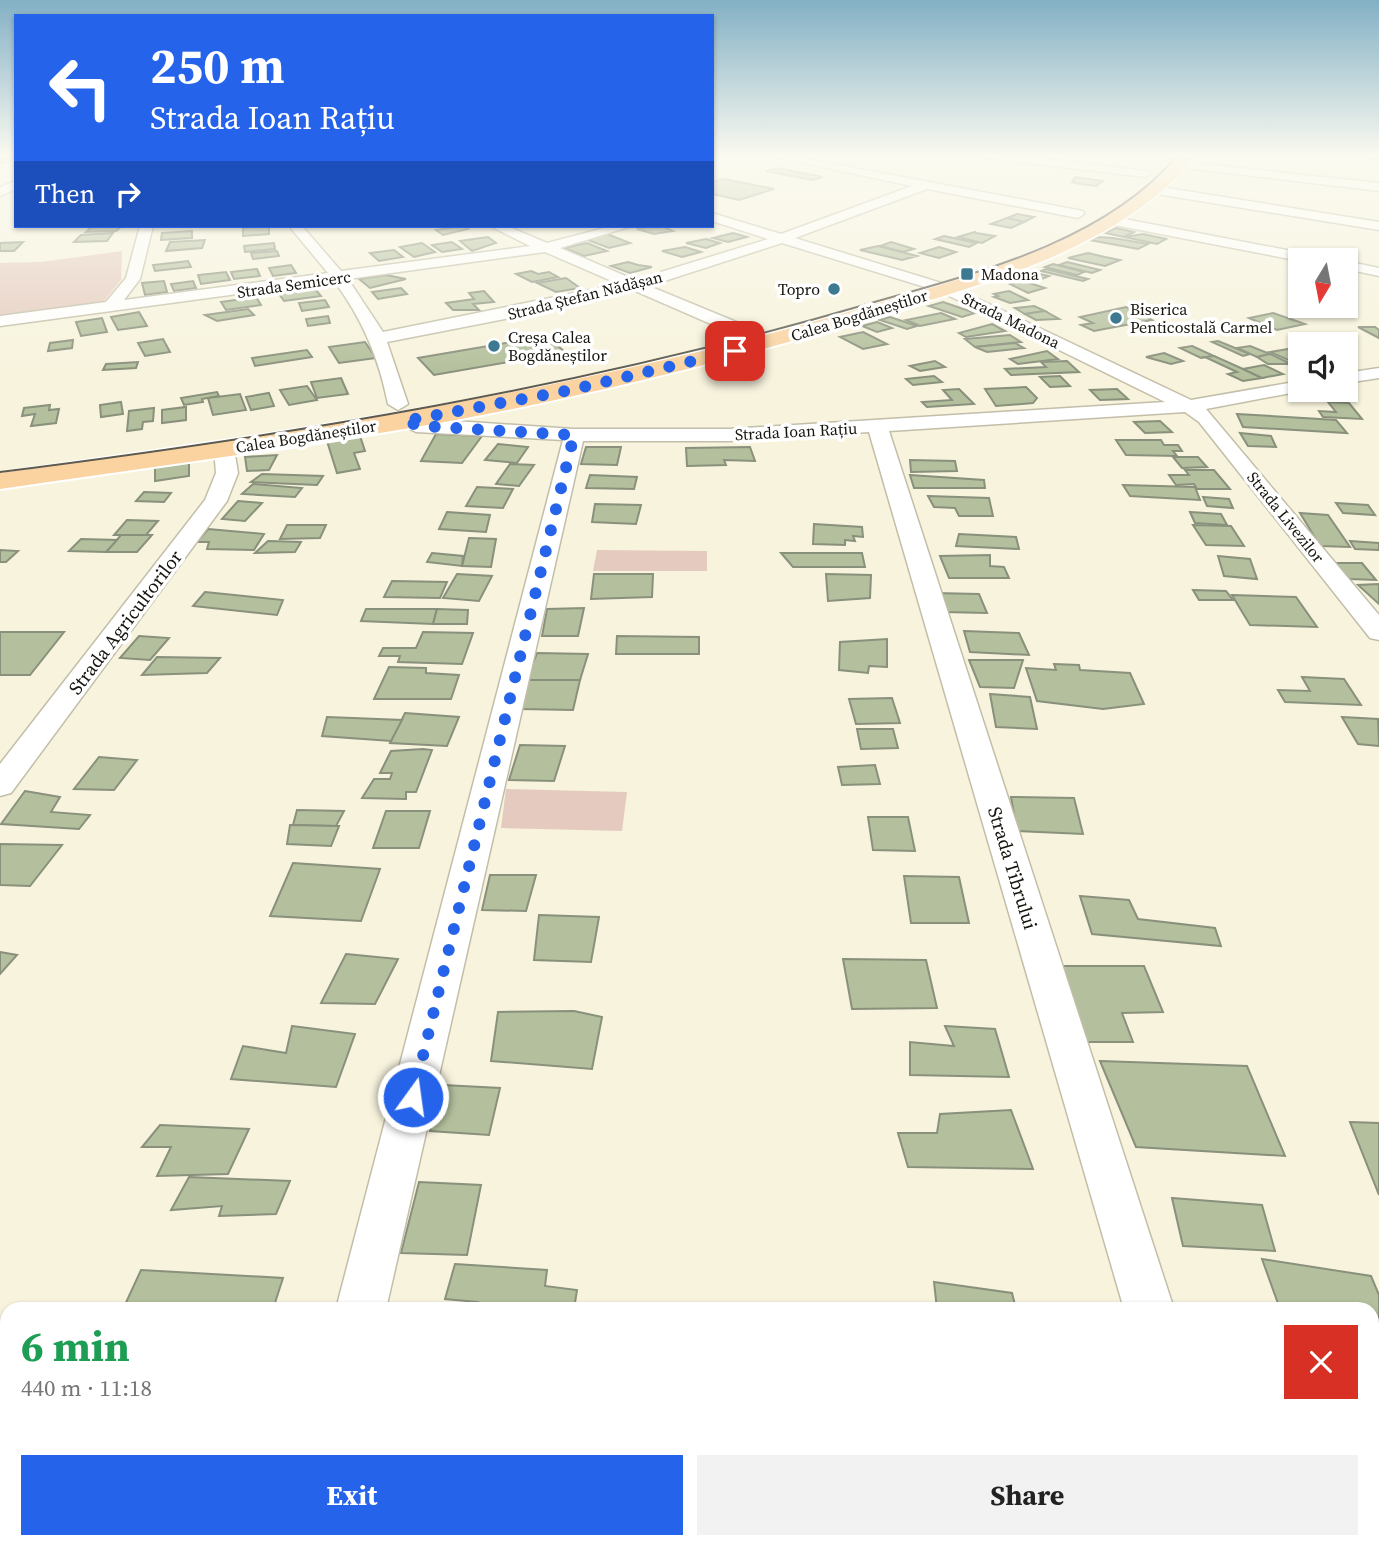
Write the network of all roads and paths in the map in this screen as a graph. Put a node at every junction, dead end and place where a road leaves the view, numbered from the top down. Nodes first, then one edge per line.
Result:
1 (750, 227) edge
2 (813, 227) edge
3 (1058, 227) edge
4 (1072, 227) edge
5 (1162, 227) edge
6 (146, 228) edge
7 (297, 228) edge
8 (500, 228) edge
9 (619, 228) edge
10 (787, 237) junction
11 (544, 248) junction
12 (1288, 254) edge
13 (1358, 268) edge
14 (1379, 272) edge
15 (342, 277) junction
16 (917, 279) junction
17 (634, 285) junction
18 (947, 289) junction
19 (109, 308) junction
20 (0, 321) edge
21 (740, 330) junction
22 (379, 338) junction
23 (1379, 373) edge
24 (1358, 377) edge
25 (1288, 389) edge
26 (1189, 406) junction
27 (401, 412) junction
28 (877, 426) junction
29 (574, 435) junction
30 (223, 449) junction
31 (0, 460) edge
32 (0, 481) edge
33 (1379, 632) edge
34 (0, 786) edge
35 (363, 1302) edge
36 (1147, 1302) edge

1 - 10 street, Strada Madona
2 - 10 street, Strada Ștefan Nădășan
3 - 16 main road, Calea Bogdăneștilor
4 - 18 main road, Calea Bogdăneștilor
5 - 12 street
6 - 19 street
7 - 15 street
8 - 11 street
9 - 11 street, Strada Semicerc
10 - 16 street, Strada Madona
10 - 17 street, Strada Ștefan Nădășan
11 - 15 street, Strada Semicerc
11 - 17 street
13 - 14 street
15 - 19 street, Strada Semicerc
15 - 22 street
16 - 18 street, Strada Madona
16 - 21 main road, Calea Bogdăneștilor
17 - 21 street
17 - 22 street, Strada Ștefan Nădășan
18 - 26 street, Strada Madona
18 - 27 main road, Calea Bogdăneștilor
19 - 20 street, Strada Semicerc
21 - 27 main road, Calea Bogdăneștilor
22 - 27 street
23 - 24 street
25 - 26 street, Strada Ioan Rațiu
26 - 28 street, Strada Ioan Rațiu
26 - 33 street, Strada Livezilor
27 - 29 street, Strada Ioan Rațiu
27 - 30 main road, Calea Bogdăneștilor
27 - 31 main road, Calea Bogdăneștilor
28 - 29 street, Strada Ioan Rațiu
28 - 36 street, Strada Tibrului
29 - 35 street
30 - 32 main road, Calea Bogdăneștilor
30 - 34 street, Strada Agricultorilor

